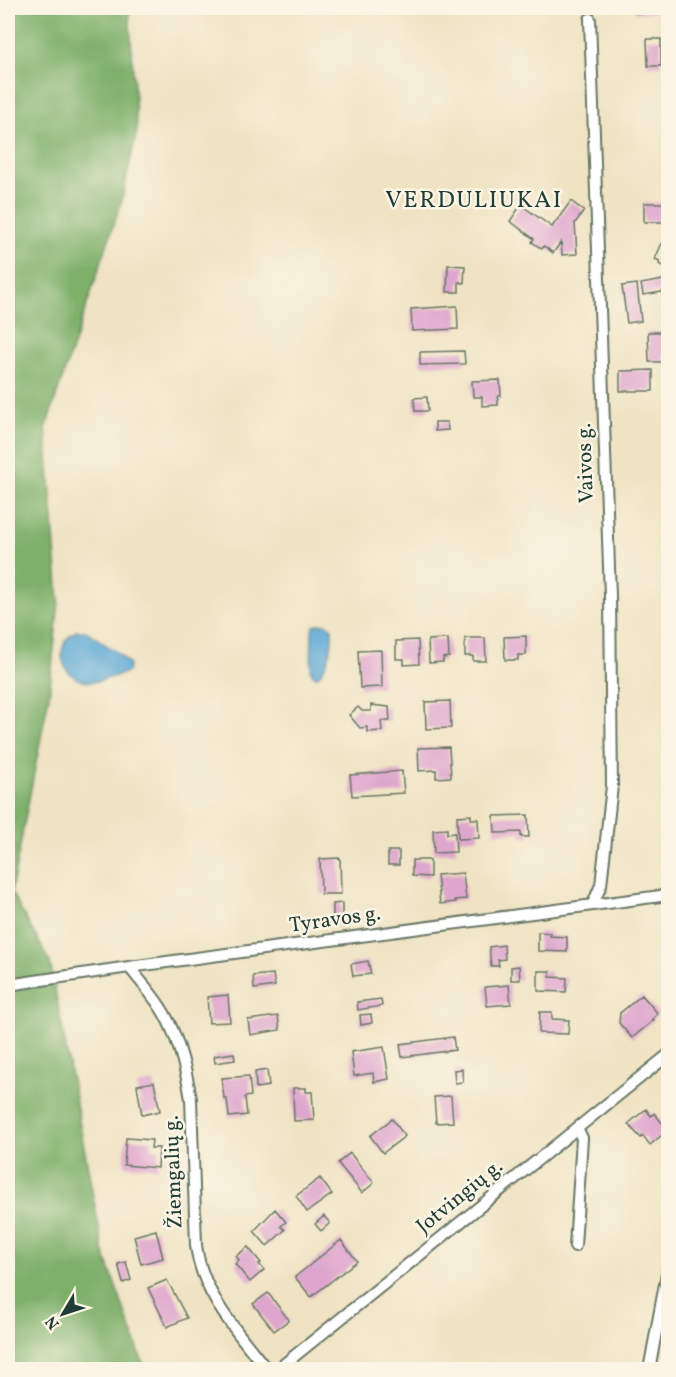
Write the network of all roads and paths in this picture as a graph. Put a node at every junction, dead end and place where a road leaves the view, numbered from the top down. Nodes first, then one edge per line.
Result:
1 (590, 19) dead end
2 (669, 895) edge
3 (593, 904) junction
4 (129, 967) junction
5 (8, 985) edge
6 (669, 1055) edge
7 (577, 1128) junction
8 (575, 1246) dead end
9 (669, 1268) edge
10 (267, 1370) edge
11 (277, 1370) edge
12 (649, 1370) edge

1 - 3 street, Vaivos g.
2 - 3 street, Tyravos g.
3 - 4 street, Tyravos g.
4 - 5 street, Tyravos g.
4 - 10 street, Žiemgalių g.
6 - 7 street, Jotvingių g.
7 - 8 street
7 - 11 street, Jotvingių g.
9 - 12 street

